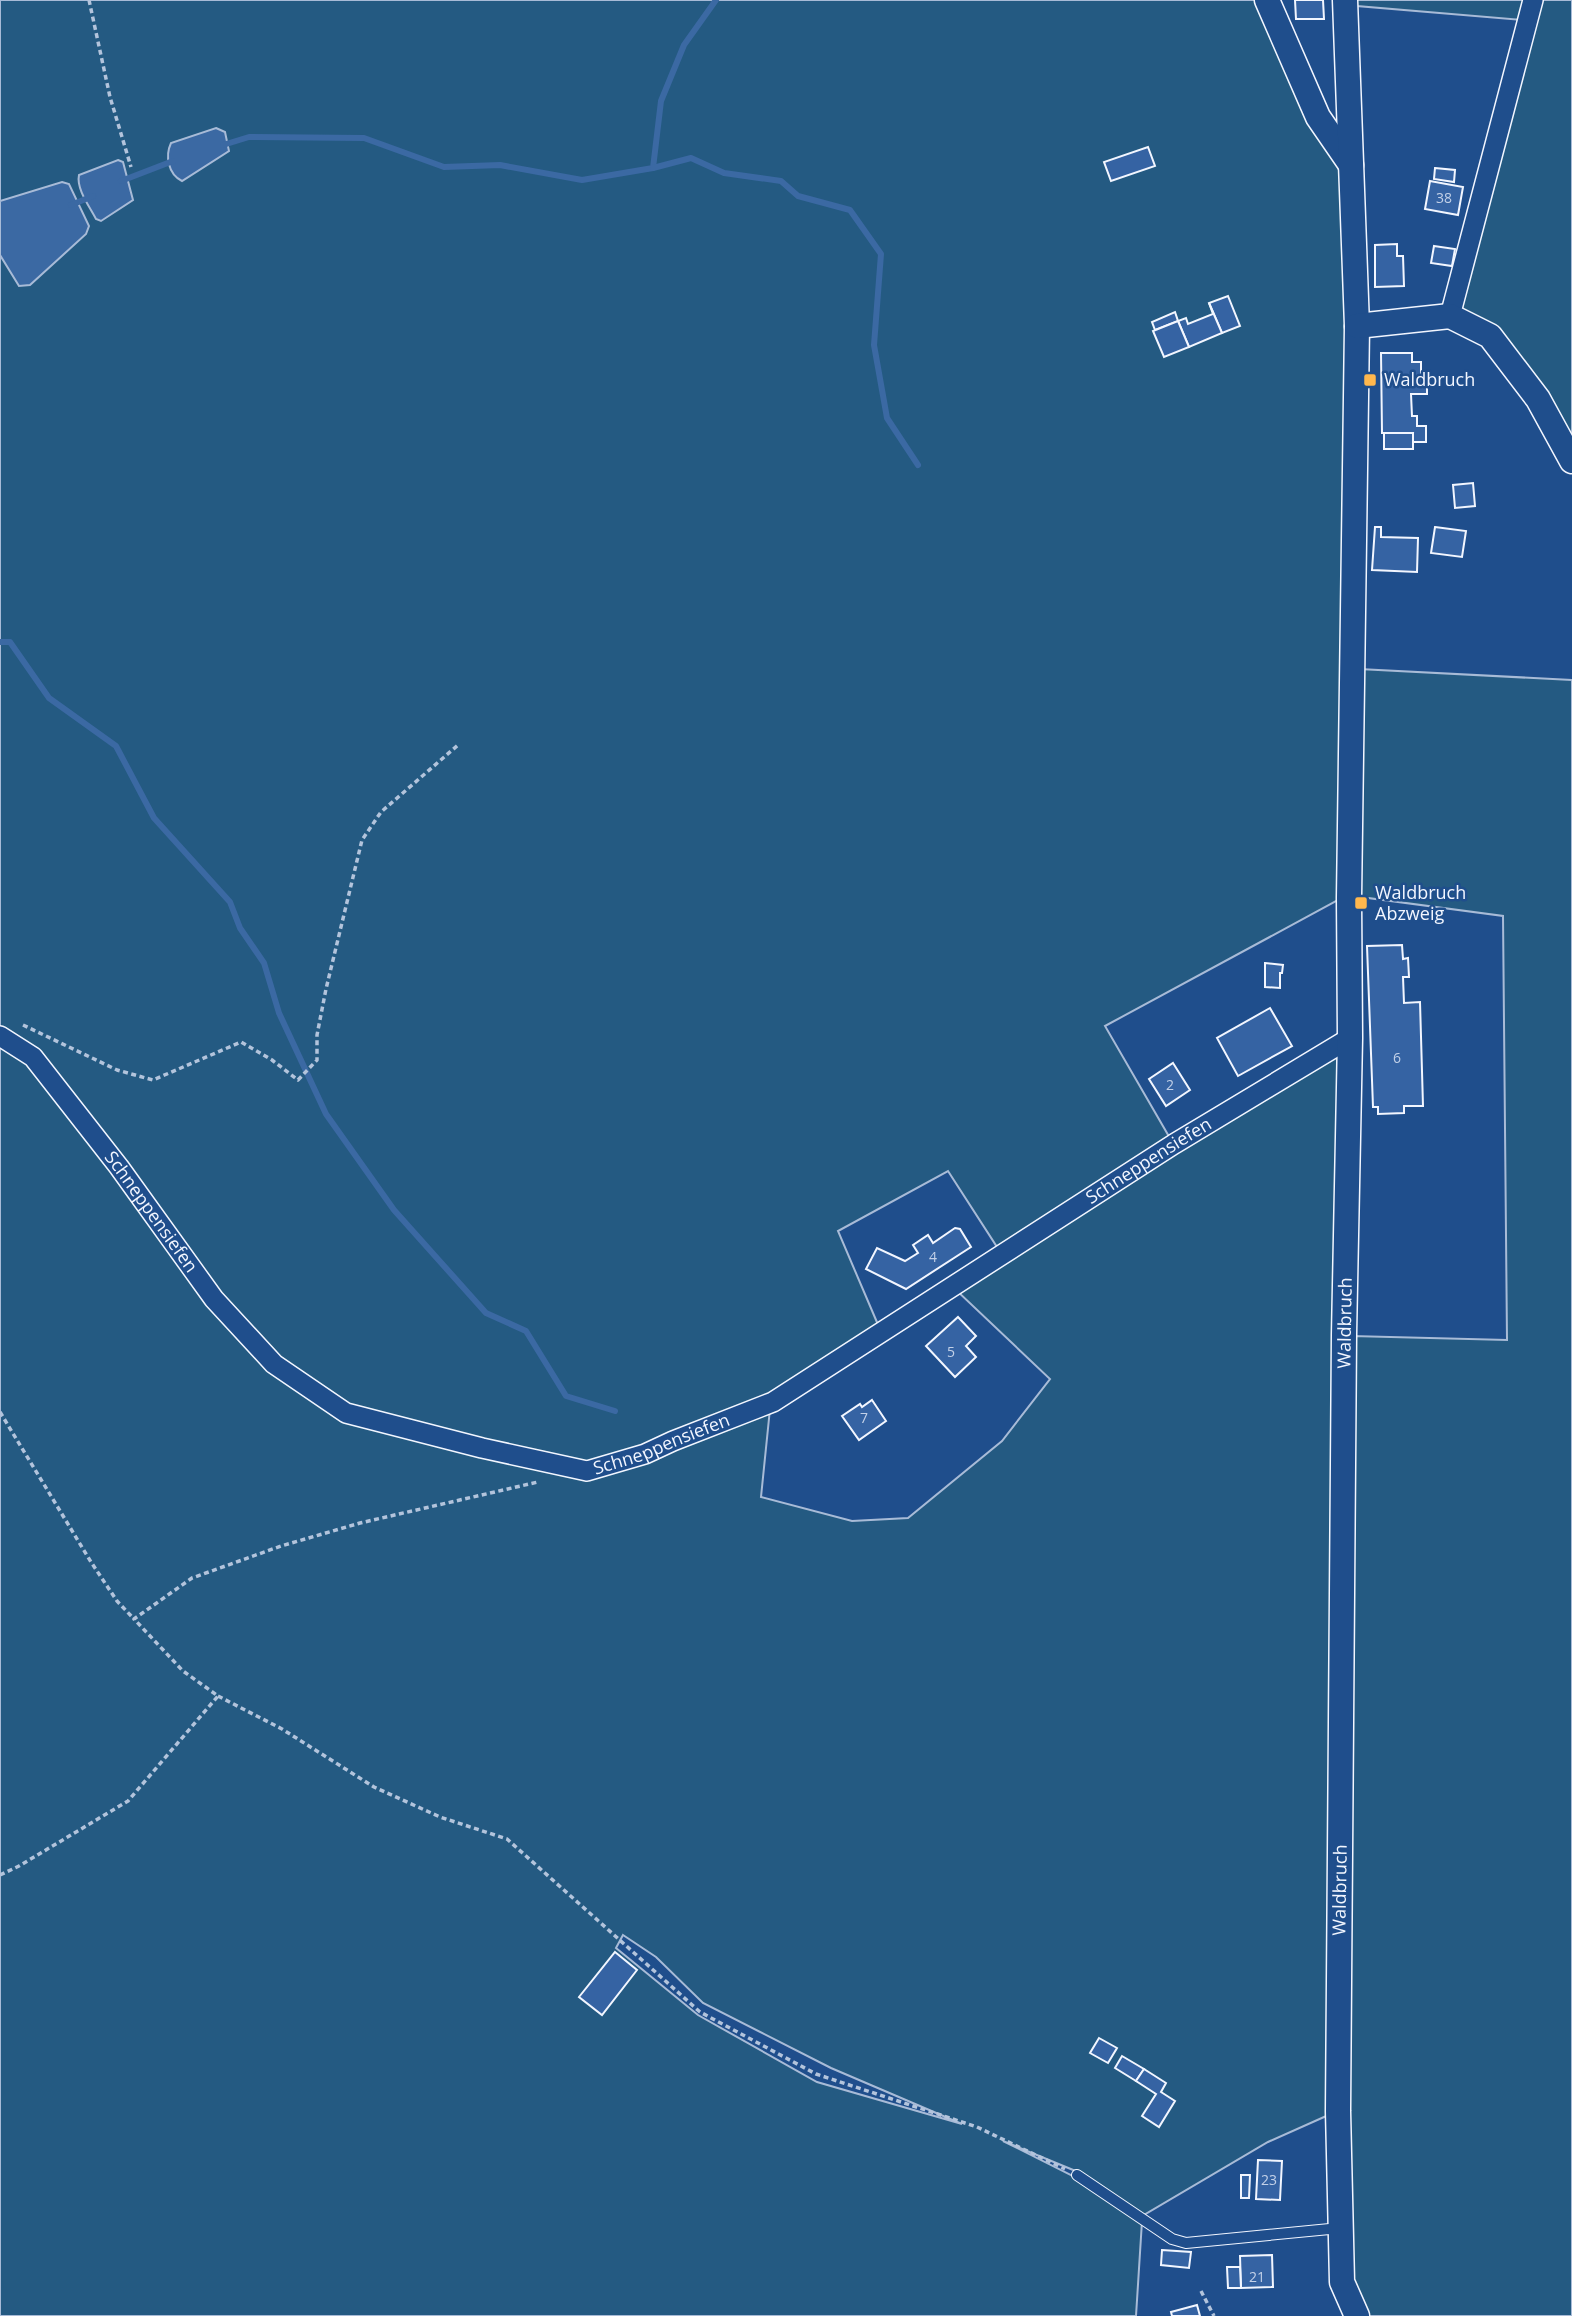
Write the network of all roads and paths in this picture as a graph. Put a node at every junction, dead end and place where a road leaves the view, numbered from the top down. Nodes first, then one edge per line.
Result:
1 (89, 0) edge
2 (1267, 0) edge
3 (1533, 0) edge
4 (1346, 10) edge
5 (1351, 165) junction
6 (131, 167) dead end
7 (1450, 316) junction
8 (1357, 326) junction
9 (1572, 461) edge
10 (458, 745) dead end
11 (17, 1021) dead end
12 (0, 1036) edge
13 (1350, 1038) junction
14 (0, 1412) edge
15 (543, 1481) dead end
16 (134, 1619) junction
17 (218, 1696) junction
18 (0, 1875) edge
19 (1077, 2175) joint
20 (1340, 2228) junction
21 (1201, 2291) dead end
22 (1214, 2316) edge
23 (1357, 2316) edge

1 - 6 path
2 - 5 street
3 - 7 street
4 - 5 street, Waldbruch
5 - 8 street, Waldbruch
7 - 8 street
7 - 9 street
8 - 13 street, Waldbruch
10 - 11 path
12 - 13 street, Schneppensiefen
13 - 20 street, Waldbruch
14 - 16 path
15 - 16 path
16 - 17 path
17 - 18 path
17 - 19 path
19 - 20 lane
20 - 23 street, Waldbruch
21 - 22 path

